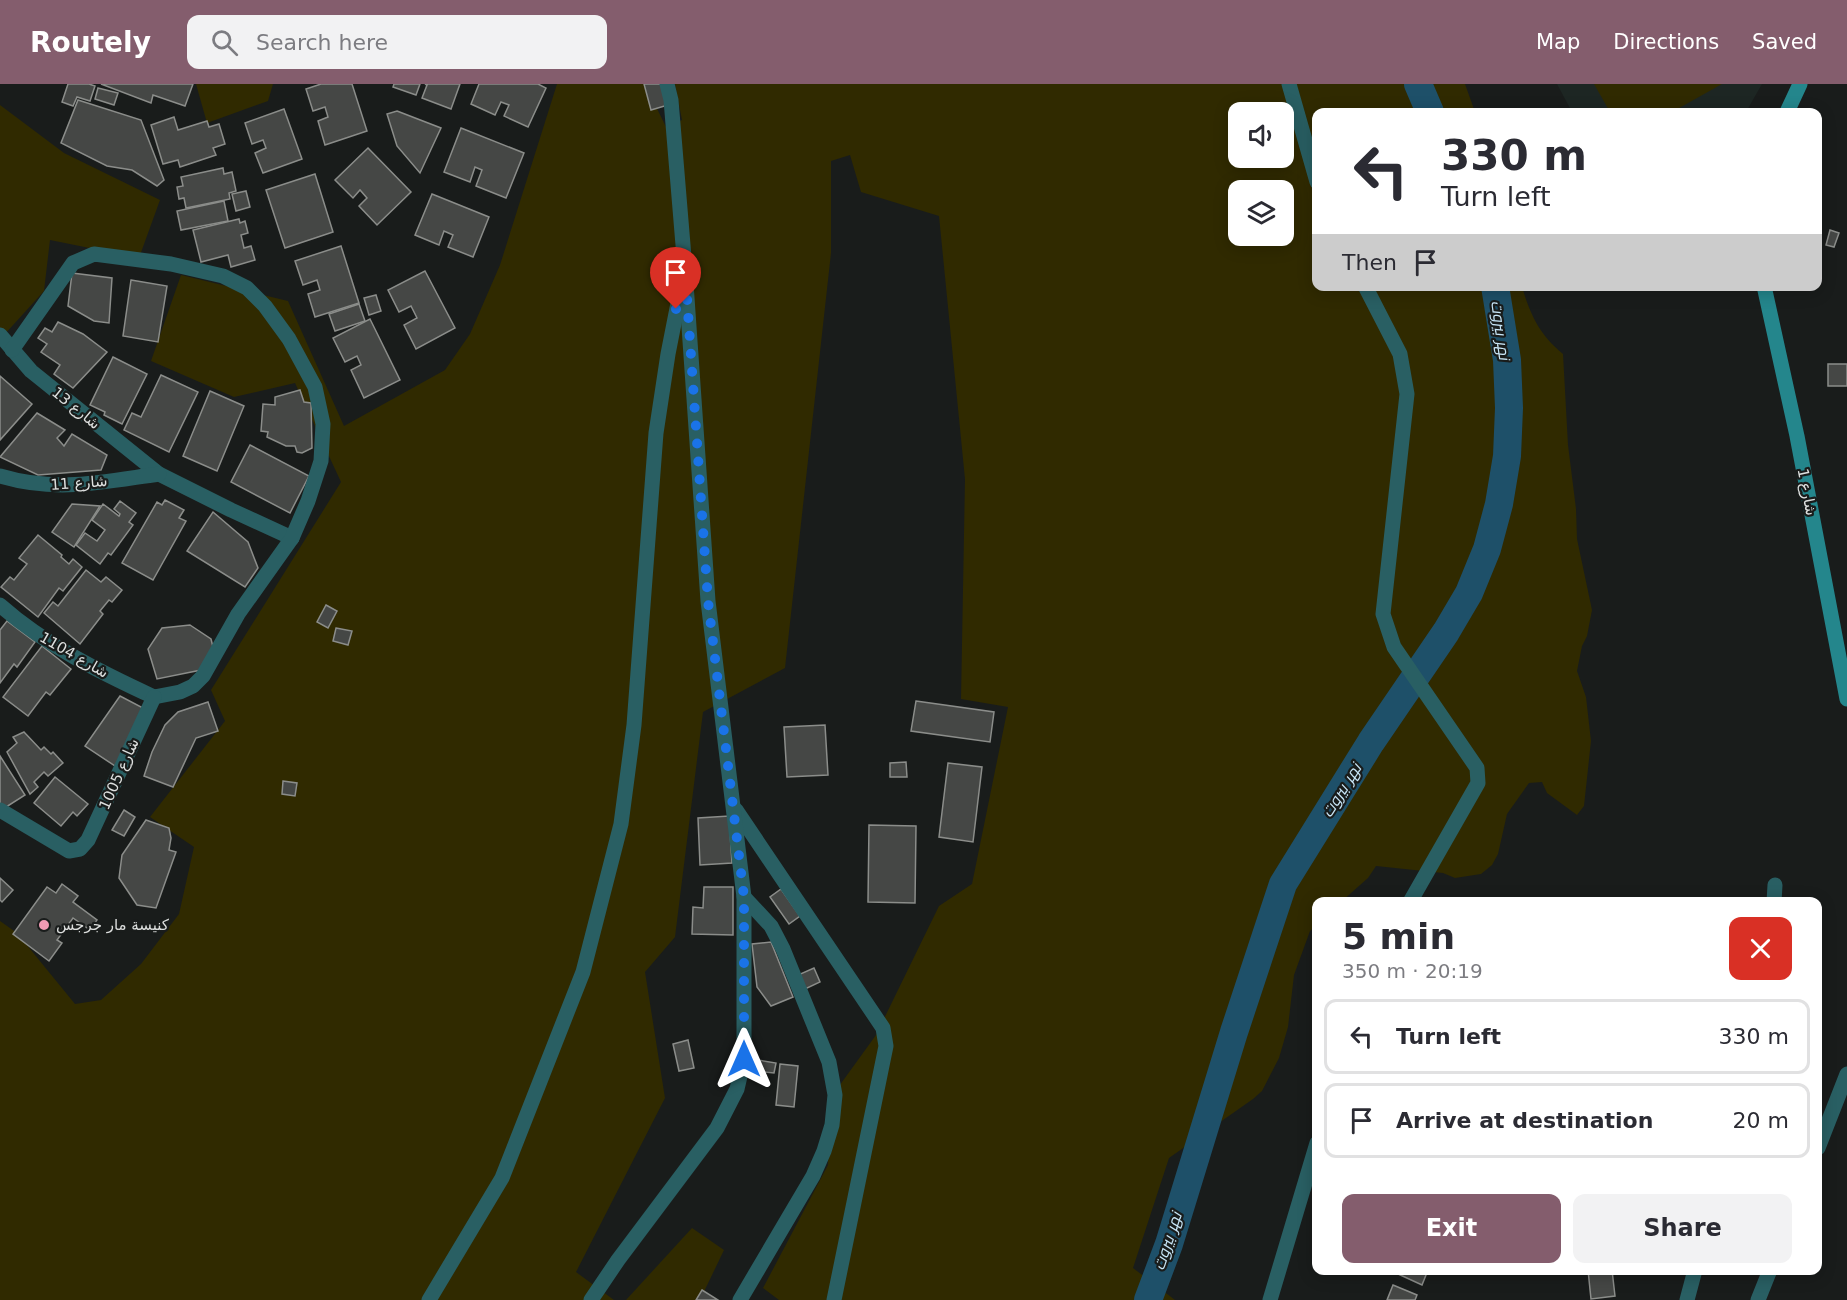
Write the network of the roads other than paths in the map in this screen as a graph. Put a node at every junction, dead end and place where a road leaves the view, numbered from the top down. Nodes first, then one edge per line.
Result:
1 (667, 84) edge
2 (1289, 84) edge
3 (1800, 84) edge
4 (1789, 108) edge
5 (1312, 164) edge
6 (685, 269) junction
7 (1368, 291) edge
8 (1765, 291) edge
9 (0, 335) edge
10 (12, 350) junction
11 (159, 474) junction
12 (0, 476) edge
13 (292, 538) junction
14 (0, 605) edge
15 (154, 697) junction
16 (1847, 699) edge
17 (734, 807) junction
18 (0, 810) edge
19 (1775, 885) dead end
20 (744, 897) junction
21 (1413, 897) edge
22 (1774, 897) edge
23 (1847, 1074) edge
24 (1822, 1138) edge
25 (1312, 1160) edge
26 (1694, 1275) edge
27 (1768, 1275) edge
28 (429, 1300) edge
29 (591, 1300) edge
30 (740, 1300) edge
31 (834, 1300) edge
32 (1270, 1300) edge
33 (1687, 1300) edge
34 (1758, 1300) edge

1 - 6 street
2 - 5 street
3 - 4 street
6 - 17 street
6 - 28 street
7 - 21 street
8 - 16 street, شارع 1
9 - 10 street, شارع 13
10 - 11 street, شارع 13
10 - 13 street
11 - 12 street, شارع 11
11 - 13 street, شارع 13
13 - 15 street
14 - 15 street, شارع 1104
15 - 18 street, شارع 1005
17 - 20 street
17 - 31 street
19 - 22 street
20 - 29 street
20 - 30 street
23 - 24 street
25 - 32 street
26 - 33 street
27 - 34 street

